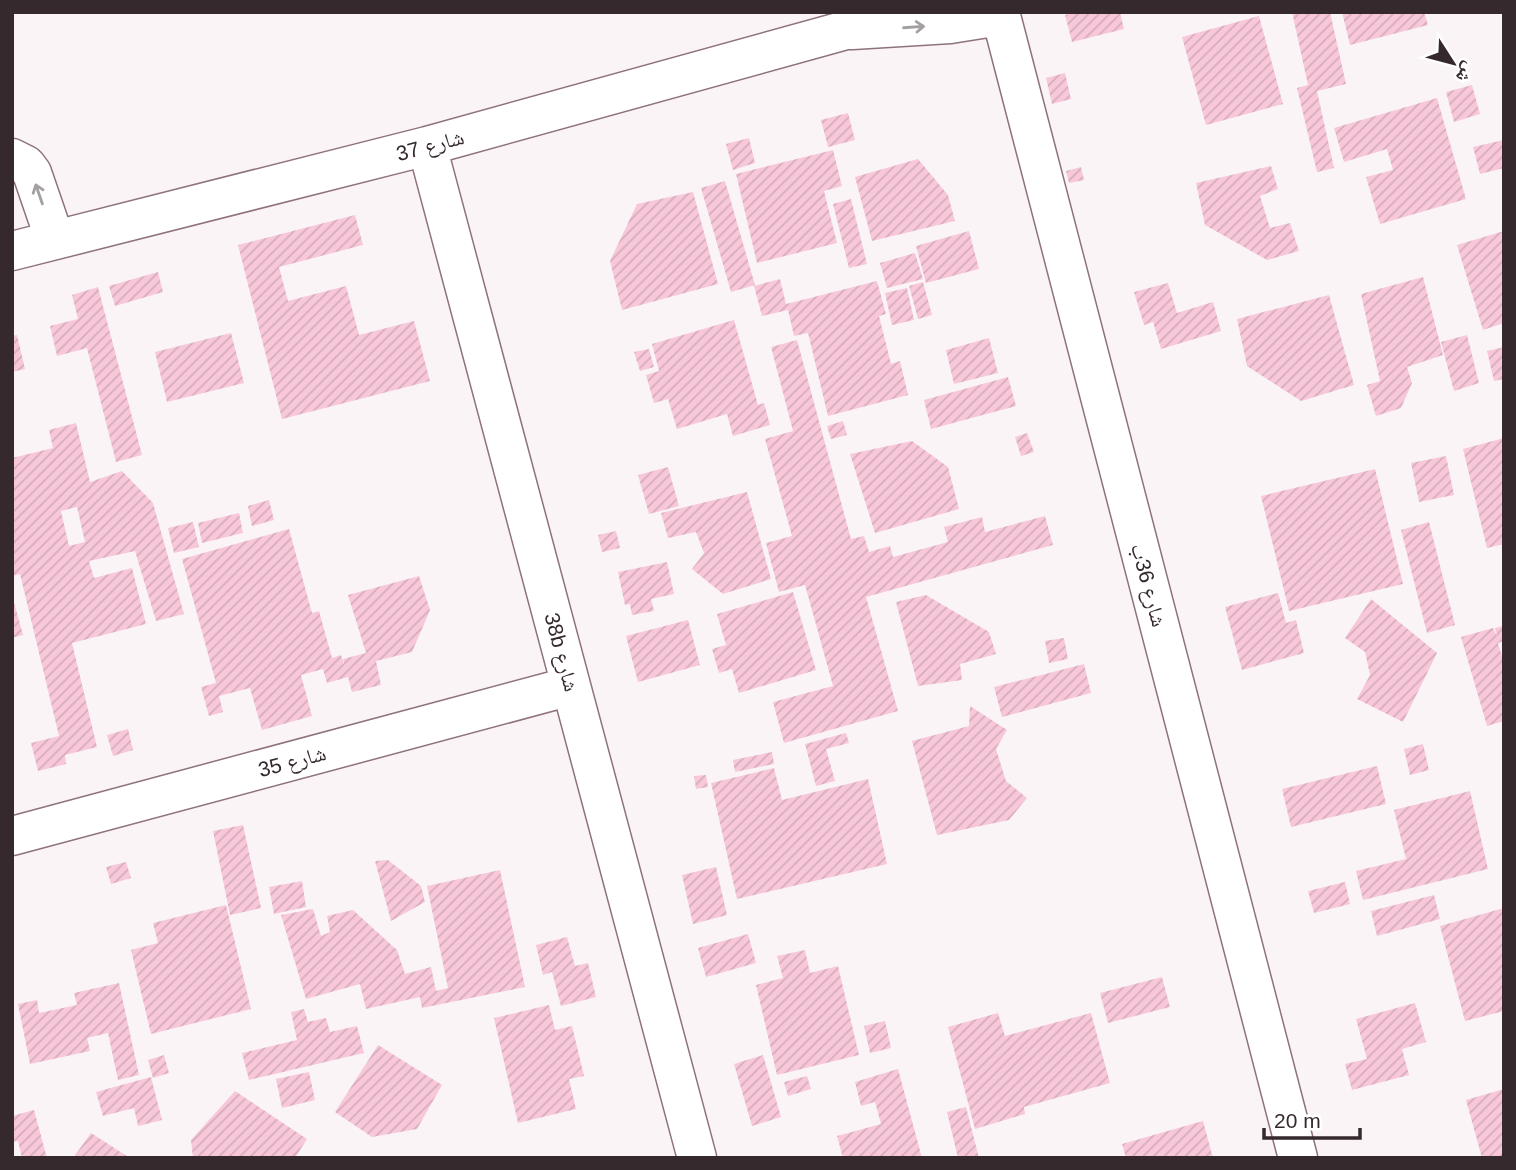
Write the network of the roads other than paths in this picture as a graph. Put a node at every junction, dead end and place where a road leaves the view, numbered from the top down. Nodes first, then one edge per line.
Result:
1 (881, 12) edge
2 (1000, 14) edge
3 (846, 30) junction
4 (427, 146) junction
5 (12, 158) edge
6 (55, 240) junction
7 (12, 251) edge
8 (571, 685) junction
9 (12, 836) edge
10 (697, 1158) edge
11 (1298, 1158) edge

1 - 3 street, شارع 37
3 -> 2 street, شارع 37
2 - 11 street, شارع 36ب
3 - 4 street, شارع 37
4 - 6 street, شارع 37
4 - 8 street, 38b شارع
6 -> 5 street
6 - 7 street, شارع 37
8 - 9 street, شارع 35
8 - 10 street, 38b شارع

